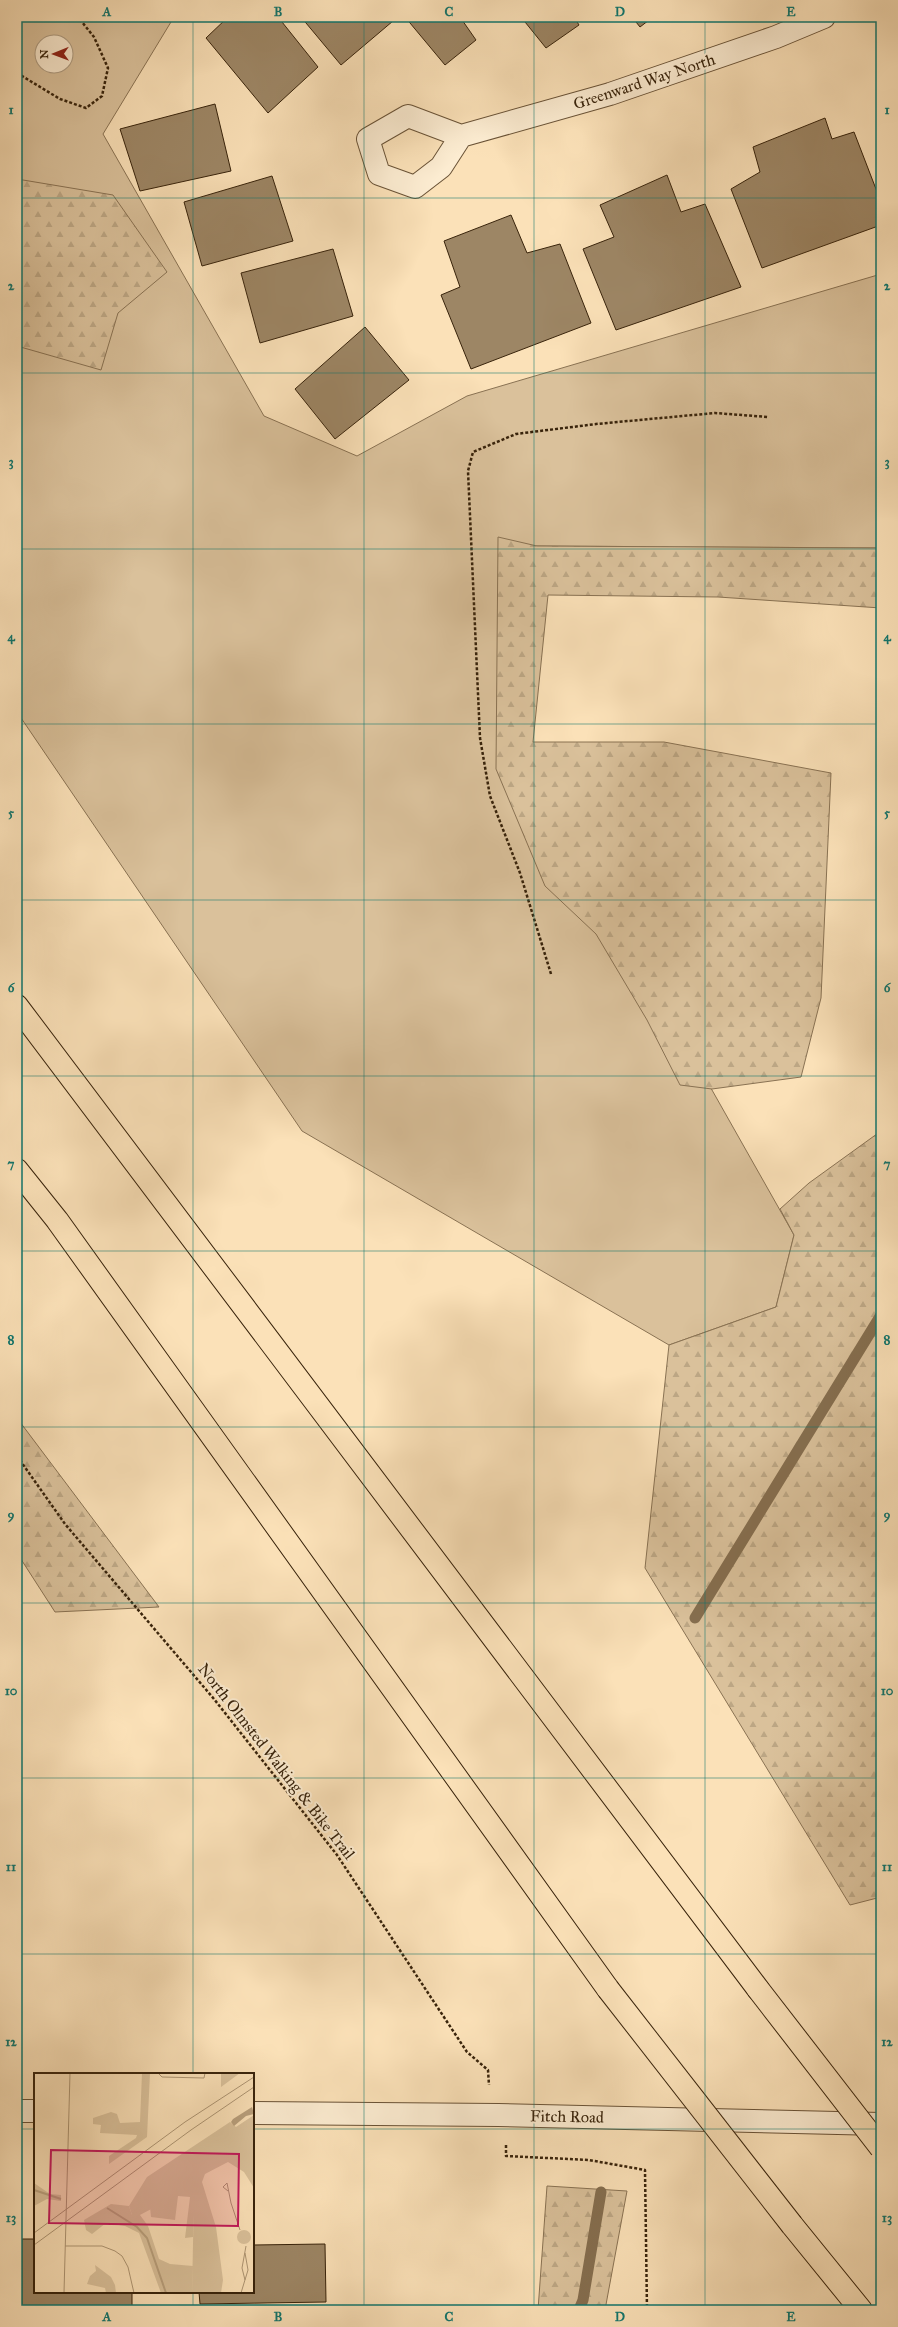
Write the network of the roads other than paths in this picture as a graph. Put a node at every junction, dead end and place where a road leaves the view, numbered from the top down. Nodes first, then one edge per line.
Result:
1 (824, 17) edge
2 (460, 136) dead end
3 (17, 1006) edge
4 (17, 1170) edge
5 (17, 2111) edge
6 (34, 2111) edge
7 (254, 2113) edge
8 (881, 2124) edge
9 (881, 2148) edge
10 (861, 2310) edge

1 - 2 street, Greenward Way North
3 - 9 highway, bridge
4 - 10 highway, bridge
5 - 6 street
7 - 8 street, Fitch Road

